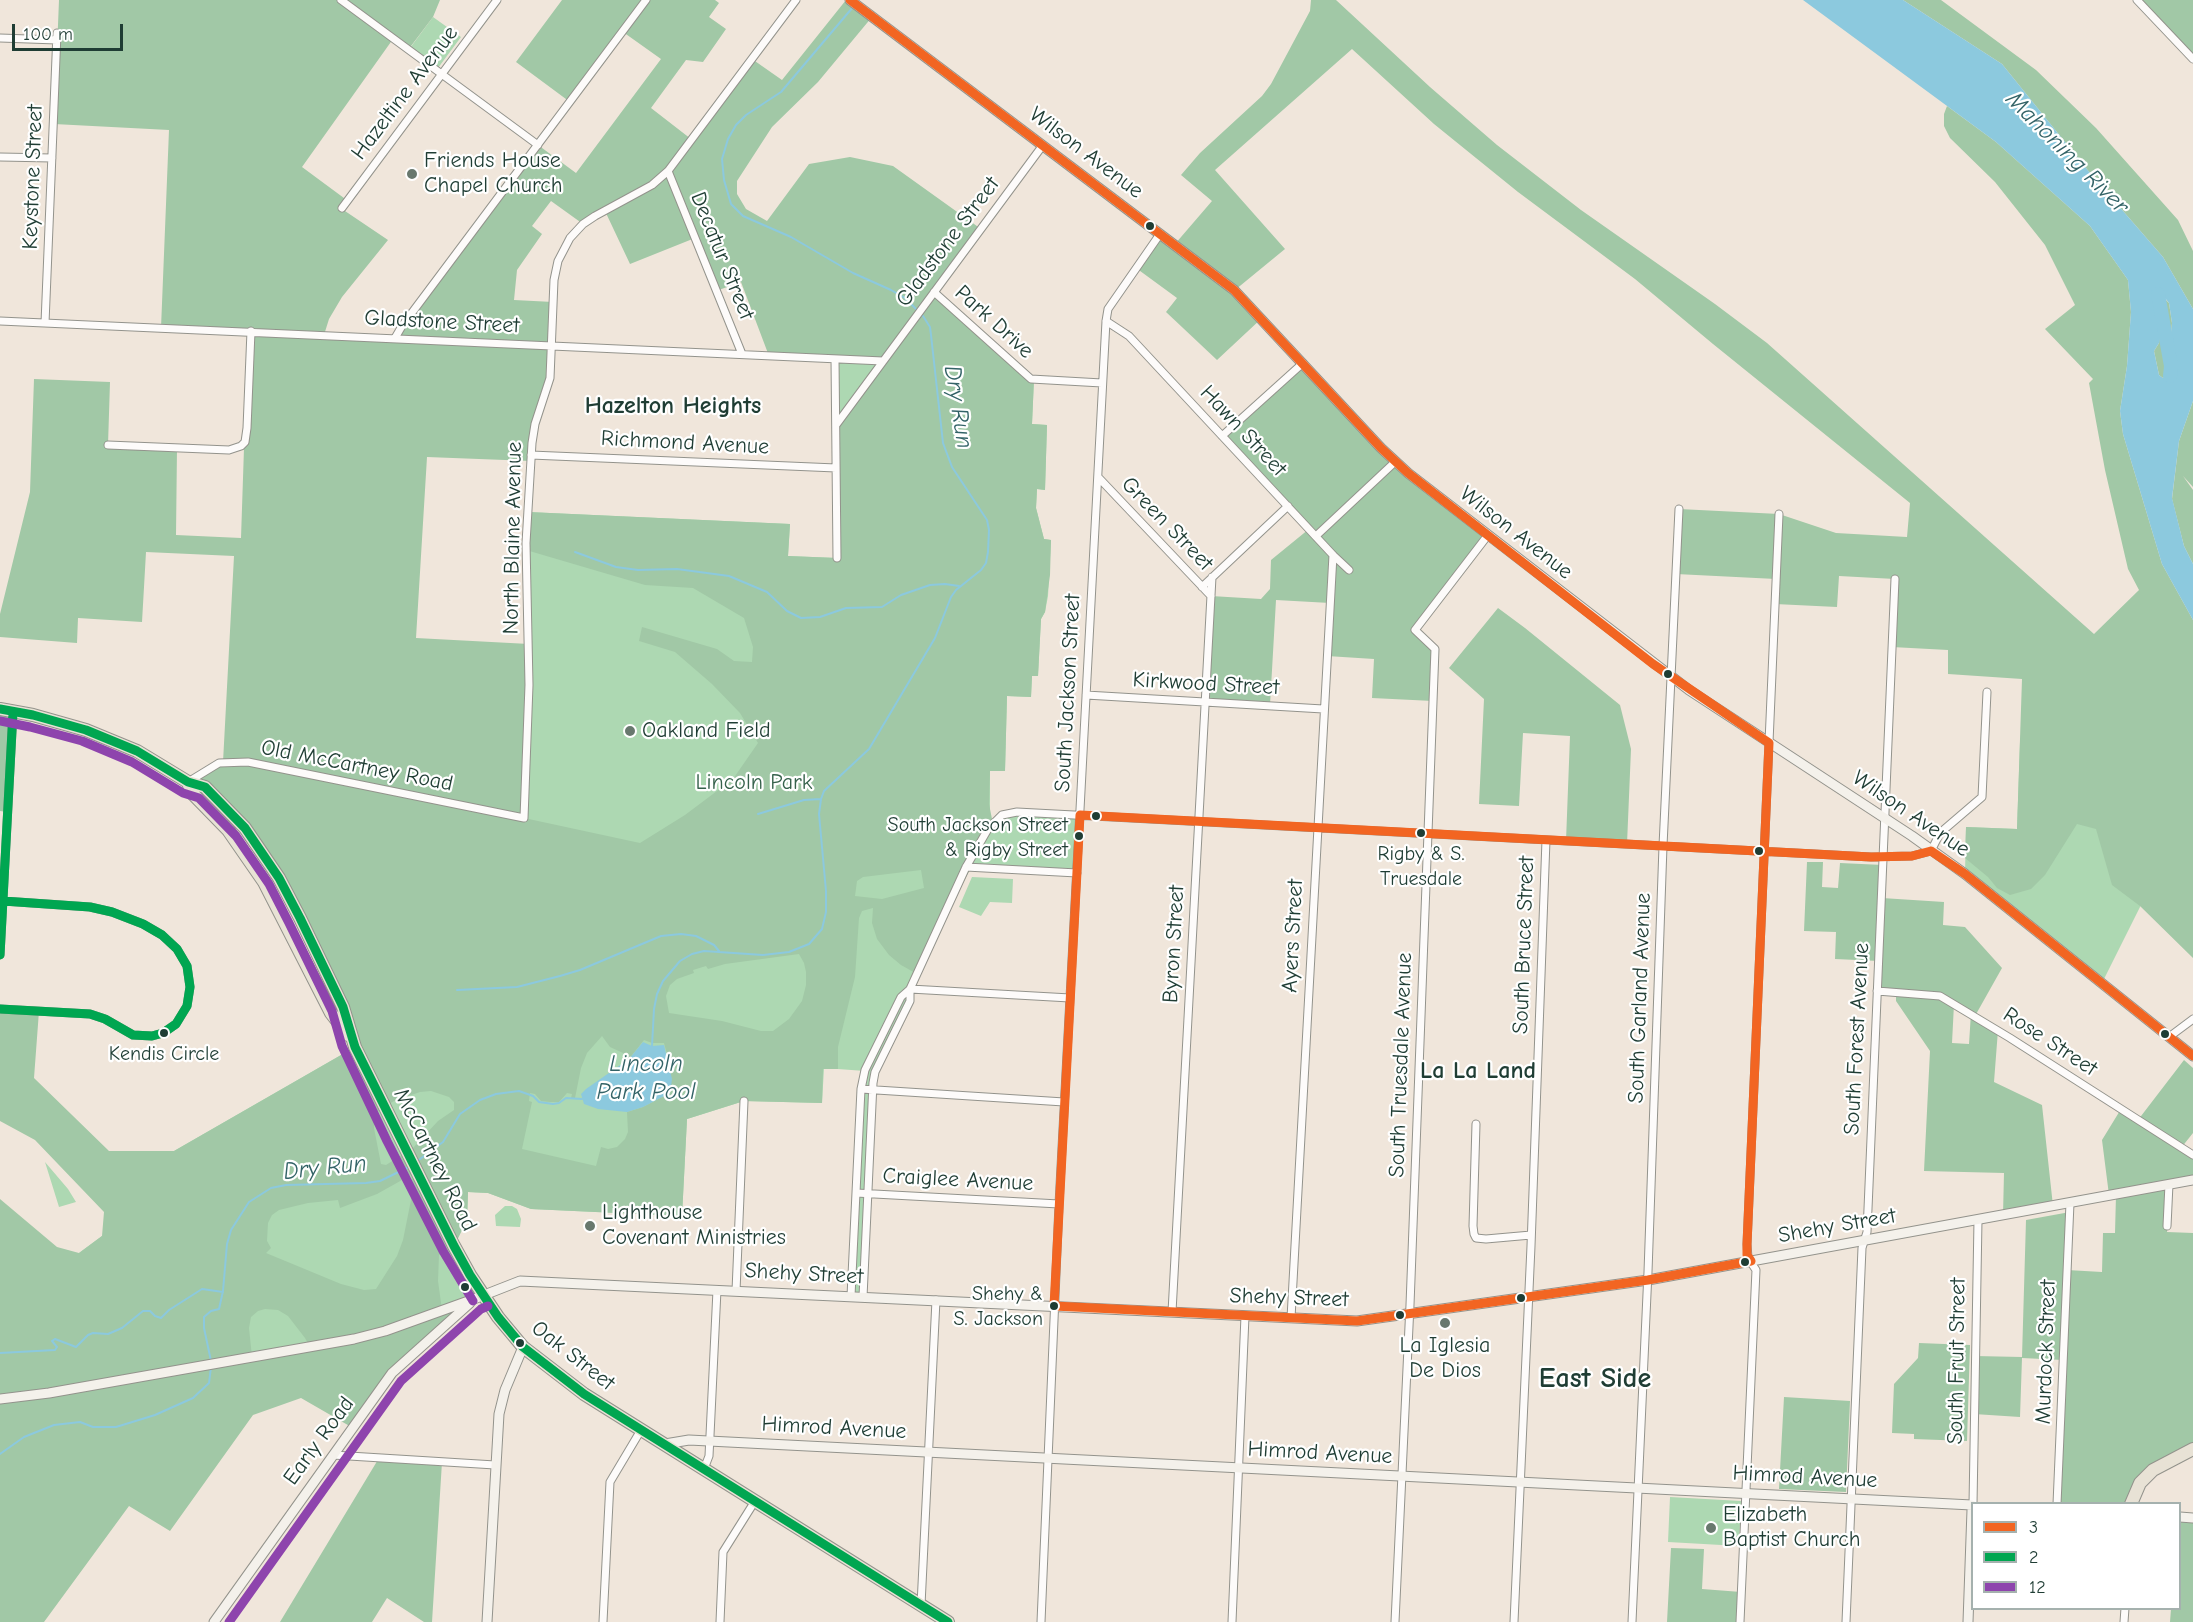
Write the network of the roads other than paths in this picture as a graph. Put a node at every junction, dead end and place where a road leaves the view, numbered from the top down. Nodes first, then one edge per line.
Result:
1 (341, 0) edge
2 (497, 0) edge
3 (646, 0) edge
4 (796, 0) edge
5 (850, 0) edge
6 (2138, 0) edge
7 (0, 38) edge
8 (2193, 59) edge
9 (441, 75) junction
10 (538, 145) junction
11 (1043, 145) junction
12 (0, 157) edge
13 (52, 158) junction
14 (668, 171) junction
15 (342, 208) dead end
16 (1160, 234) junction
17 (934, 292) junction
18 (0, 321) edge
19 (1106, 321) junction
20 (45, 323) junction
21 (251, 331) junction
22 (395, 338) junction
23 (552, 345) junction
24 (742, 354) junction
25 (835, 359) junction
26 (883, 361) junction
27 (1303, 363) junction
28 (1102, 383) junction
29 (836, 425) junction
30 (1222, 436) junction
31 (108, 445) dead end
32 (531, 455) junction
33 (1396, 461) junction
34 (836, 468) junction
35 (1098, 477) junction
36 (1288, 506) junction
37 (1679, 509) dead end
38 (1779, 514) dead end
39 (1488, 535) junction
40 (1316, 536) junction
41 (1333, 555) junction
42 (837, 558) dead end
43 (1350, 570) dead end
44 (1212, 577) junction
45 (1895, 579) dead end
46 (1202, 586) junction
47 (1211, 596) junction
48 (1671, 677) junction
49 (1988, 692) dead end
50 (1086, 695) junction
51 (1205, 702) junction
52 (1323, 709) junction
53 (6, 711) edge
54 (1769, 743) junction
55 (188, 782) junction
56 (1080, 815) junction
57 (524, 818) joint
58 (1885, 819) junction
59 (1199, 822) junction
60 (1317, 828) junction
61 (1427, 834) junction
62 (1546, 840) junction
63 (1663, 846) junction
64 (1765, 851) junction
65 (1931, 851) junction
66 (1883, 856) junction
67 (966, 867) junction
68 (1077, 873) junction
69 (3, 901) junction
70 (0, 955) edge
71 (909, 989) junction
72 (1877, 991) junction
73 (1070, 998) junction
74 (0, 1009) edge
75 (2193, 1019) edge
76 (2169, 1037) junction
77 (2193, 1056) edge
78 (861, 1089) junction
79 (872, 1090) junction
80 (744, 1101) dead end
81 (1064, 1102) junction
82 (1476, 1124) dead end
83 (2193, 1155) edge
84 (2193, 1180) edge
85 (2169, 1184) junction
86 (856, 1193) junction
87 (867, 1193) junction
88 (2070, 1203) junction
89 (1059, 1204) junction
90 (1978, 1220) junction
91 (2167, 1226) dead end
92 (1531, 1235) junction
93 (1864, 1240) junction
94 (1751, 1261) junction
95 (1648, 1280) junction
96 (717, 1290) junction
97 (736, 1291) junction
98 (851, 1296) junction
99 (1529, 1296) junction
100 (479, 1297) junction
101 (863, 1297) junction
102 (936, 1300) junction
103 (1054, 1306) junction
104 (1172, 1312) junction
105 (1410, 1313) junction
106 (1245, 1316) junction
107 (1291, 1318) junction
108 (523, 1347) junction
109 (0, 1399) edge
110 (641, 1430) junction
111 (710, 1441) junction
112 (665, 1444) junction
113 (2193, 1449) edge
114 (930, 1452) junction
115 (333, 1455) junction
116 (1048, 1458) junction
117 (495, 1465) junction
118 (1238, 1468) junction
119 (704, 1469) junction
120 (1402, 1476) junction
121 (1521, 1482) junction
122 (1638, 1488) junction
123 (1746, 1494) junction
124 (1851, 1499) junction
125 (755, 1501) junction
126 (1973, 1502) edge
127 (2058, 1502) edge
128 (2131, 1502) edge
129 (1971, 1504) edge
130 (1971, 1538) edge
131 (921, 1605) junction
132 (214, 1622) edge
133 (487, 1622) edge
134 (603, 1622) edge
135 (720, 1622) edge
136 (948, 1622) edge
137 (1041, 1622) edge
138 (1232, 1622) edge
139 (1395, 1622) edge
140 (1514, 1622) edge
141 (1632, 1622) edge
142 (1740, 1622) edge
143 (1846, 1622) edge
144 (1968, 1622) edge

1 - 9 street
2 - 9 street, Hazeltine Avenue
3 - 10 street
4 - 14 street, North Blaine Avenue
5 - 11 street, Wilson Avenue
6 - 8 street
7 - 13 street, Keystone Street
9 - 10 street
9 - 15 street, Hazeltine Avenue
10 - 22 street
11 - 16 street, Wilson Avenue
11 - 17 street, Gladstone Street
12 - 13 street
13 - 20 street, Keystone Street
14 - 23 street, North Blaine Avenue
14 - 24 street, Decatur Street
16 - 19 street, South Jackson Street
16 - 27 street, Wilson Avenue
17 - 26 street, Gladstone Street
17 - 28 street, Park Drive
18 - 20 street, Gladstone Street
19 - 28 street, South Jackson Street
19 - 30 street, Hawn Street
20 - 21 street, Gladstone Street
21 - 22 street, Gladstone Street
21 - 31 street
22 - 23 street, Gladstone Street
23 - 24 street, Gladstone Street
23 - 32 street, North Blaine Avenue
24 - 25 street, Gladstone Street
25 - 26 street, Gladstone Street
25 - 29 street
26 - 29 street, Gladstone Street
27 - 30 street
27 - 33 street, Wilson Avenue
28 - 35 street, South Jackson Street
29 - 34 street
30 - 36 street, Hawn Street
32 - 34 street, Richmond Avenue
32 - 57 street, North Blaine Avenue
33 - 39 street, Wilson Avenue
33 - 40 street
34 - 42 street
35 - 46 street, Green Street
35 - 50 street, South Jackson Street
36 - 40 street, Hawn Street
36 - 44 street
37 - 48 street, South Garland Avenue
38 - 54 street
39 - 48 street, Wilson Avenue
39 - 61 street, South Truesdale Avenue
40 - 41 street, Hawn Street
41 - 43 street, Hawn Street
41 - 52 street, Ayers Street
44 - 46 street
44 - 47 street, Byron Street
45 - 58 street, South Forest Avenue
46 - 47 street, Green Street
47 - 51 street, Byron Street
48 - 54 street, Wilson Avenue
48 - 63 street, South Garland Avenue
49 - 65 street
50 - 51 street, Kirkwood Street
50 - 56 street, South Jackson Street
51 - 52 street, Kirkwood Street
51 - 59 street, Byron Street
52 - 60 street, Ayers Street
53 - 55 highway, McCartney Road
53 - 69 street
54 - 58 street, Wilson Avenue
54 - 64 street
55 - 57 street, Old McCartney Road
55 - 100 highway, McCartney Road
56 - 59 street
56 - 67 street
56 - 68 street, South Jackson Street
58 - 65 street, Wilson Avenue
58 - 66 street, South Forest Avenue
59 - 60 street
59 - 104 street, Byron Street
60 - 61 street
60 - 107 street, Ayers Street
61 - 62 street
61 - 105 street, South Truesdale Avenue
62 - 63 street
62 - 92 street, South Bruce Street
63 - 64 street
63 - 95 street, South Garland Avenue
64 - 66 street
64 - 94 street
65 - 66 street
65 - 76 street, Wilson Avenue
66 - 72 street, South Forest Avenue
67 - 68 street
67 - 71 street
68 - 73 street, South Jackson Street
69 - 70 street
69 - 74 street
71 - 73 street
71 - 78 street
71 - 79 street
72 - 83 street, Rose Street
72 - 93 street, South Forest Avenue
73 - 81 street, South Jackson Street
75 - 76 street
76 - 77 street, Wilson Avenue
78 - 79 street
78 - 86 street
79 - 81 street
79 - 87 street
80 - 97 street
81 - 89 street, South Jackson Street
82 - 92 street
84 - 85 street, Shehy Street
85 - 88 street, Shehy Street
85 - 91 street
86 - 87 street, Craiglee Avenue
86 - 98 street
87 - 89 street, Craiglee Avenue
87 - 101 street
88 - 90 street, Shehy Street
88 - 127 street, Murdock Street
89 - 103 street, South Jackson Street
90 - 93 street, Shehy Street
90 - 126 street, South Fruit Street
92 - 99 street, South Bruce Street
93 - 94 street, Shehy Street
93 - 124 street, South Forest Avenue
94 - 95 street, Shehy Street
94 - 123 street
95 - 99 street, Shehy Street
95 - 122 street, South Garland Avenue
96 - 97 street, Shehy Street
96 - 100 street, Shehy Street
96 - 111 street
97 - 98 street, Shehy Street
98 - 101 street, Shehy Street
99 - 105 street, Shehy Street
99 - 121 street, South Bruce Street
100 - 108 highway, Oak Street
100 - 109 street
100 - 115 street, Early Road
101 - 102 street, Shehy Street
102 - 103 street, Shehy Street
102 - 114 street
103 - 104 street, Shehy Street
103 - 116 street, South Jackson Street
104 - 106 street, Shehy Street
105 - 107 street, Shehy Street
105 - 120 street, South Truesdale Avenue
106 - 107 street, Shehy Street
106 - 118 street
108 - 110 highway, Oak Street
108 - 117 street
110 - 112 highway, Oak Street
110 - 134 street
111 - 112 street, Himrod Avenue
111 - 114 street, Himrod Avenue
111 - 119 street
112 - 119 highway, Oak Street
113 - 128 highway
114 - 116 street, Himrod Avenue
114 - 131 street
115 - 117 street
115 - 132 street, Early Road
116 - 118 street, Himrod Avenue
116 - 137 street, South Jackson Street
117 - 133 street
118 - 120 street, Himrod Avenue
118 - 138 street
119 - 125 highway, Oak Street
120 - 121 street, Himrod Avenue
120 - 139 street, South Truesdale Avenue
121 - 122 street, Himrod Avenue
121 - 140 street, South Bruce Street
122 - 123 street, Himrod Avenue
122 - 141 street, South Garland Avenue
123 - 124 street, Himrod Avenue
123 - 142 street
124 - 129 street, Himrod Avenue
124 - 143 street, South Forest Avenue
125 - 131 highway, Oak Street
125 - 135 street
130 - 144 street
131 - 136 highway, Oak Street

